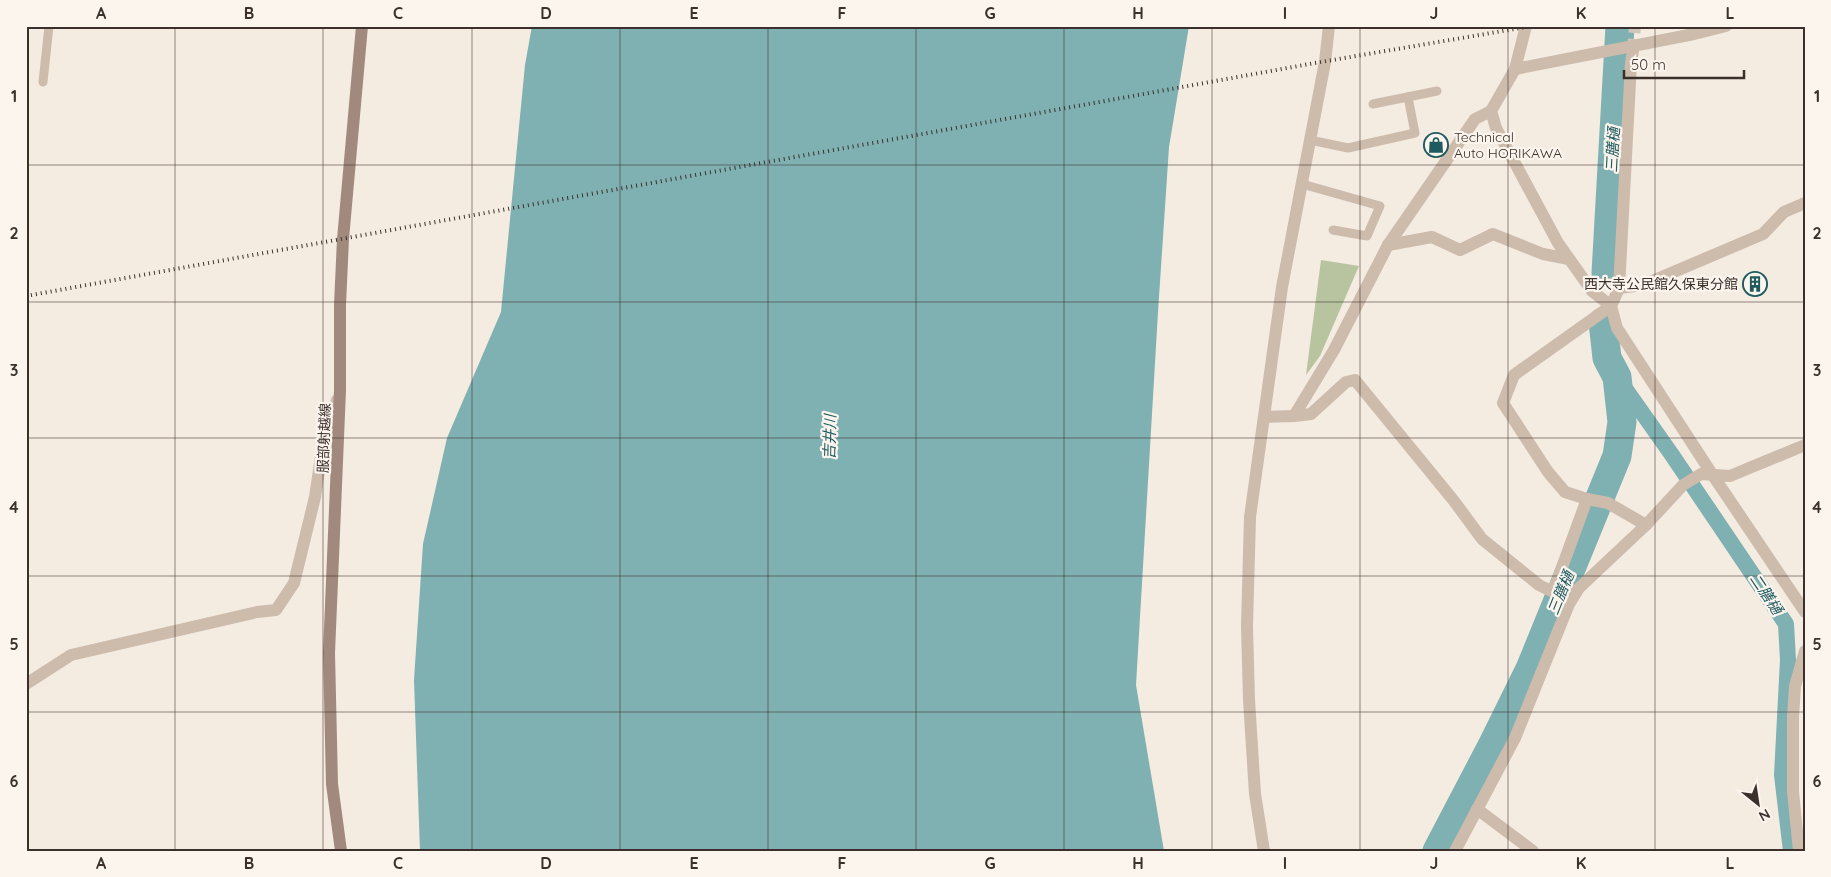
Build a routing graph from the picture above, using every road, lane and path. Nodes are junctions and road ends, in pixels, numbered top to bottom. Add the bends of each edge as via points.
1 (49, 26) edge
2 (362, 26) edge
3 (1329, 26) edge
4 (1526, 26) edge
5 (1726, 26) edge
6 (1629, 49) junction
7 (1515, 69) junction
8 (43, 82) dead end
9 (1437, 91) dead end
10 (1408, 97) junction
11 (1373, 104) dead end
12 (1491, 111) junction
13 (1310, 140) junction
14 (1302, 184) junction
15 (1805, 203) edge
16 (1333, 230) dead end
17 (1388, 245) junction
18 (1569, 259) junction
19 (1619, 288) junction
20 (1611, 306) junction
21 (340, 390) junction
22 (1294, 416) junction
23 (1265, 417) junction
24 (1805, 445) edge
25 (1706, 474) junction
26 (1587, 499) junction
27 (1646, 525) junction
28 (1553, 592) junction
29 (1569, 604) junction
30 (1805, 612) edge
31 (1805, 651) edge
32 (26, 684) edge
33 (1477, 809) junction
34 (341, 851) edge
35 (1264, 851) edge
36 (1455, 851) edge
37 (1533, 851) edge
38 (1798, 851) edge

1 - 8 lane
2 - 21 main road, 服部射越線 via 343,239
3 - 13 street
4 - 7 street
5 - 6 street
6 - 7 street
6 - 19 street
7 - 12 street
9 - 10 lane
10 - 11 lane
10 - 13 lane via 1415,133 1348,148
12 - 17 street via 1475,119
12 - 18 street via 1507,150
13 - 14 street
14 - 16 lane via 1380,206 1367,236
14 - 23 street via 1282,287
15 - 19 street via 1784,212 1763,234 1643,285
17 - 18 street via 1432,237 1460,250 1493,234 1543,254
17 - 22 street via 1334,350
18 - 20 street via 1592,291
19 - 20 street
20 - 25 street via 1617,328
20 - 26 street via 1514,375 1503,403 1548,472 1565,492
21 - 32 street via 323,444 315,497 294,583 276,610 71,655
21 - 34 main road, 服部射越線 via 329,653 332,784
22 - 23 street
22 - 28 street via 1311,414 1346,382 1355,380 1454,500 1482,540 1539,585
23 - 35 street via 1250,517 1247,626 1255,794
24 - 25 street via 1730,476
25 - 27 street via 1683,485
25 - 30 street
26 - 27 street via 1608,503
26 - 28 street
27 - 29 street via 1579,588
28 - 29 street
29 - 33 street via 1515,738
31 - 38 street via 1795,686 1793,717 1792,792
33 - 36 street
33 - 37 street

